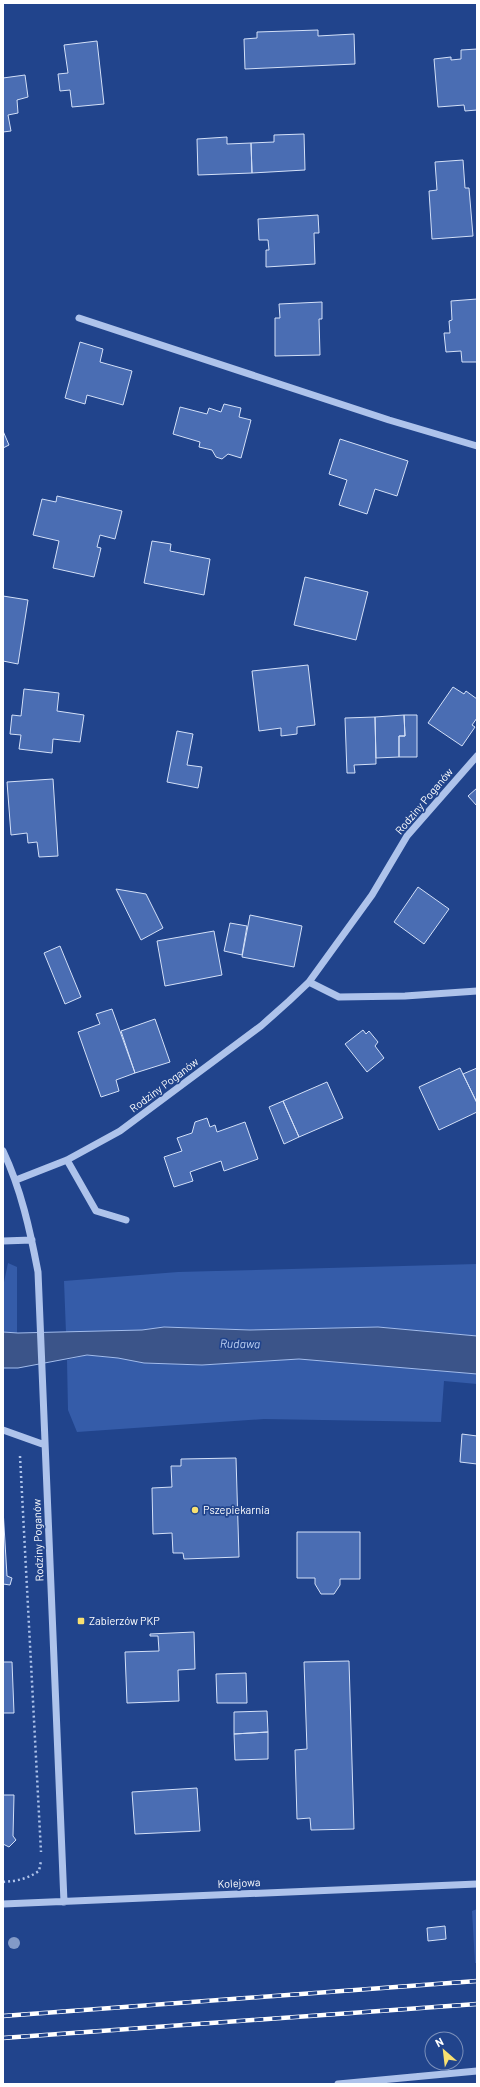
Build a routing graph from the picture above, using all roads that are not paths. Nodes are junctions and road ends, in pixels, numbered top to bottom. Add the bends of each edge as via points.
1 (79, 318) dead end
2 (477, 446) edge
3 (477, 756) edge
4 (309, 982) junction
5 (477, 990) edge
6 (3, 1151) edge
7 (67, 1160) junction
8 (16, 1180) junction
9 (126, 1220) dead end
10 (32, 1240) junction
11 (3, 1241) edge
12 (3, 1430) edge
13 (45, 1445) junction
14 (477, 1884) edge
15 (64, 1902) junction
16 (3, 1904) edge
17 (477, 2071) edge
18 (338, 2084) edge

1 - 2 street via 389,420
3 - 4 street, Rodziny Poganów via 407,836 372,895
4 - 5 street via 339,996 405,996
4 - 7 street, Rodziny Poganów via 261,1026 126,1126 103,1142
6 - 8 street, Rodziny Poganów
7 - 8 street, Rodziny Poganów
7 - 9 street via 96,1211
8 - 10 street, Rodziny Poganów
10 - 11 street
10 - 13 street, Rodziny Poganów via 38,1272
12 - 13 street
13 - 15 street, Rodziny Poganów
14 - 15 street, Kolejowa
15 - 16 street, Kolejowa
17 - 18 street

